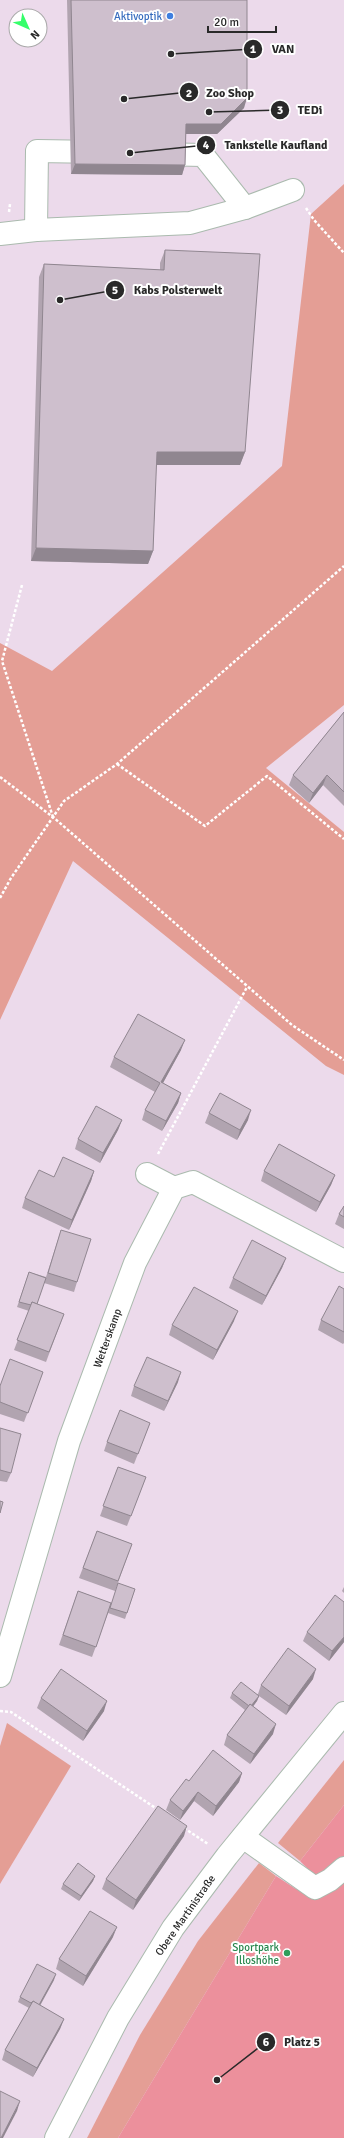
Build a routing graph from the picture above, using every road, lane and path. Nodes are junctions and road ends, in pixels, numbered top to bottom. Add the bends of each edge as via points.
1 (293, 190) joint
2 (245, 208) junction
3 (36, 230) junction
4 (0, 234) edge
5 (344, 253) edge
6 (344, 566) edge
7 (22, 585) dead end
8 (117, 764) junction
9 (0, 777) edge
10 (53, 817) junction
11 (344, 839) edge
12 (0, 898) edge
13 (248, 987) junction
14 (344, 1060) edge
15 (147, 1174) joint
16 (174, 1188) junction
17 (344, 1261) edge
18 (0, 1676) edge
19 (0, 1711) edge
20 (344, 1713) edge
21 (162, 1813) edge
22 (181, 1826) edge
23 (243, 1837) junction
24 (227, 1856) junction
25 (344, 1868) edge
26 (56, 2138) edge

1 - 2 street
1 - 5 path via 314,220
2 - 3 street via 190,223
2 - 3 street via 203,155 37,151
3 - 4 street
6 - 8 path
7 - 10 path via 2,661
8 - 10 path via 64,801
8 - 11 path via 205,826 266,776
9 - 10 path
10 - 12 path
10 - 13 path
13 - 14 path via 292,1025
13 - 15 path
15 - 16 street
16 - 17 street via 193,1182
16 - 18 street, Wetterskamp via 135,1263 69,1441
19 - 21 path via 11,1712
20 - 23 street, Obere Martinistraße
22 - 24 path
23 - 24 street, Obere Martinistraße
23 - 25 street via 315,1888
24 - 26 street, Obere Martinistraße via 173,1928 118,2018

